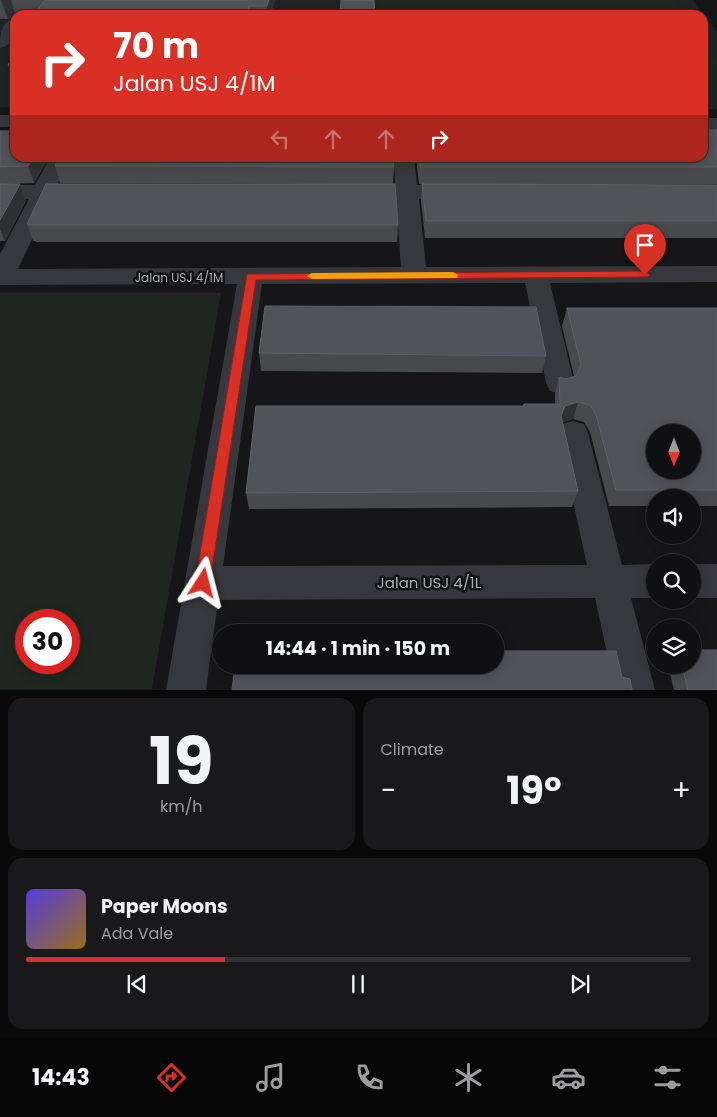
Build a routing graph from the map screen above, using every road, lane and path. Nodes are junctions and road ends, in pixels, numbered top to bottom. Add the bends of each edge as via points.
1 (10, 30) edge
2 (0, 43) edge
3 (58, 162) edge
4 (404, 162) edge
5 (0, 192) edge
6 (43, 192) junction
7 (102, 192) edge
8 (338, 192) edge
9 (407, 192) junction
10 (475, 192) edge
11 (717, 274) edge
12 (536, 275) junction
13 (251, 276) junction
14 (414, 276) junction
15 (0, 277) edge
16 (560, 383) edge
17 (573, 433) dead end
18 (646, 581) edge
19 (701, 581) edge
20 (717, 581) edge
21 (609, 582) junction
22 (203, 583) junction
23 (186, 690) edge
24 (635, 690) edge

1 - 2 street
3 - 6 street
4 - 9 street
5 - 6 street
6 - 7 street
6 - 15 street
8 - 9 street
9 - 10 street
9 - 14 street
11 - 12 street, Jalan USJ 4/1M
12 - 14 street, Jalan USJ 4/1M
12 - 16 street
13 - 14 street, Jalan USJ 4/1M
13 - 15 street, Jalan USJ 4/1M
13 - 22 street
17 - 21 street
18 - 21 street, Jalan USJ 4/1L
19 - 20 street
21 - 22 street, Jalan USJ 4/1L
21 - 24 street
22 - 23 street

